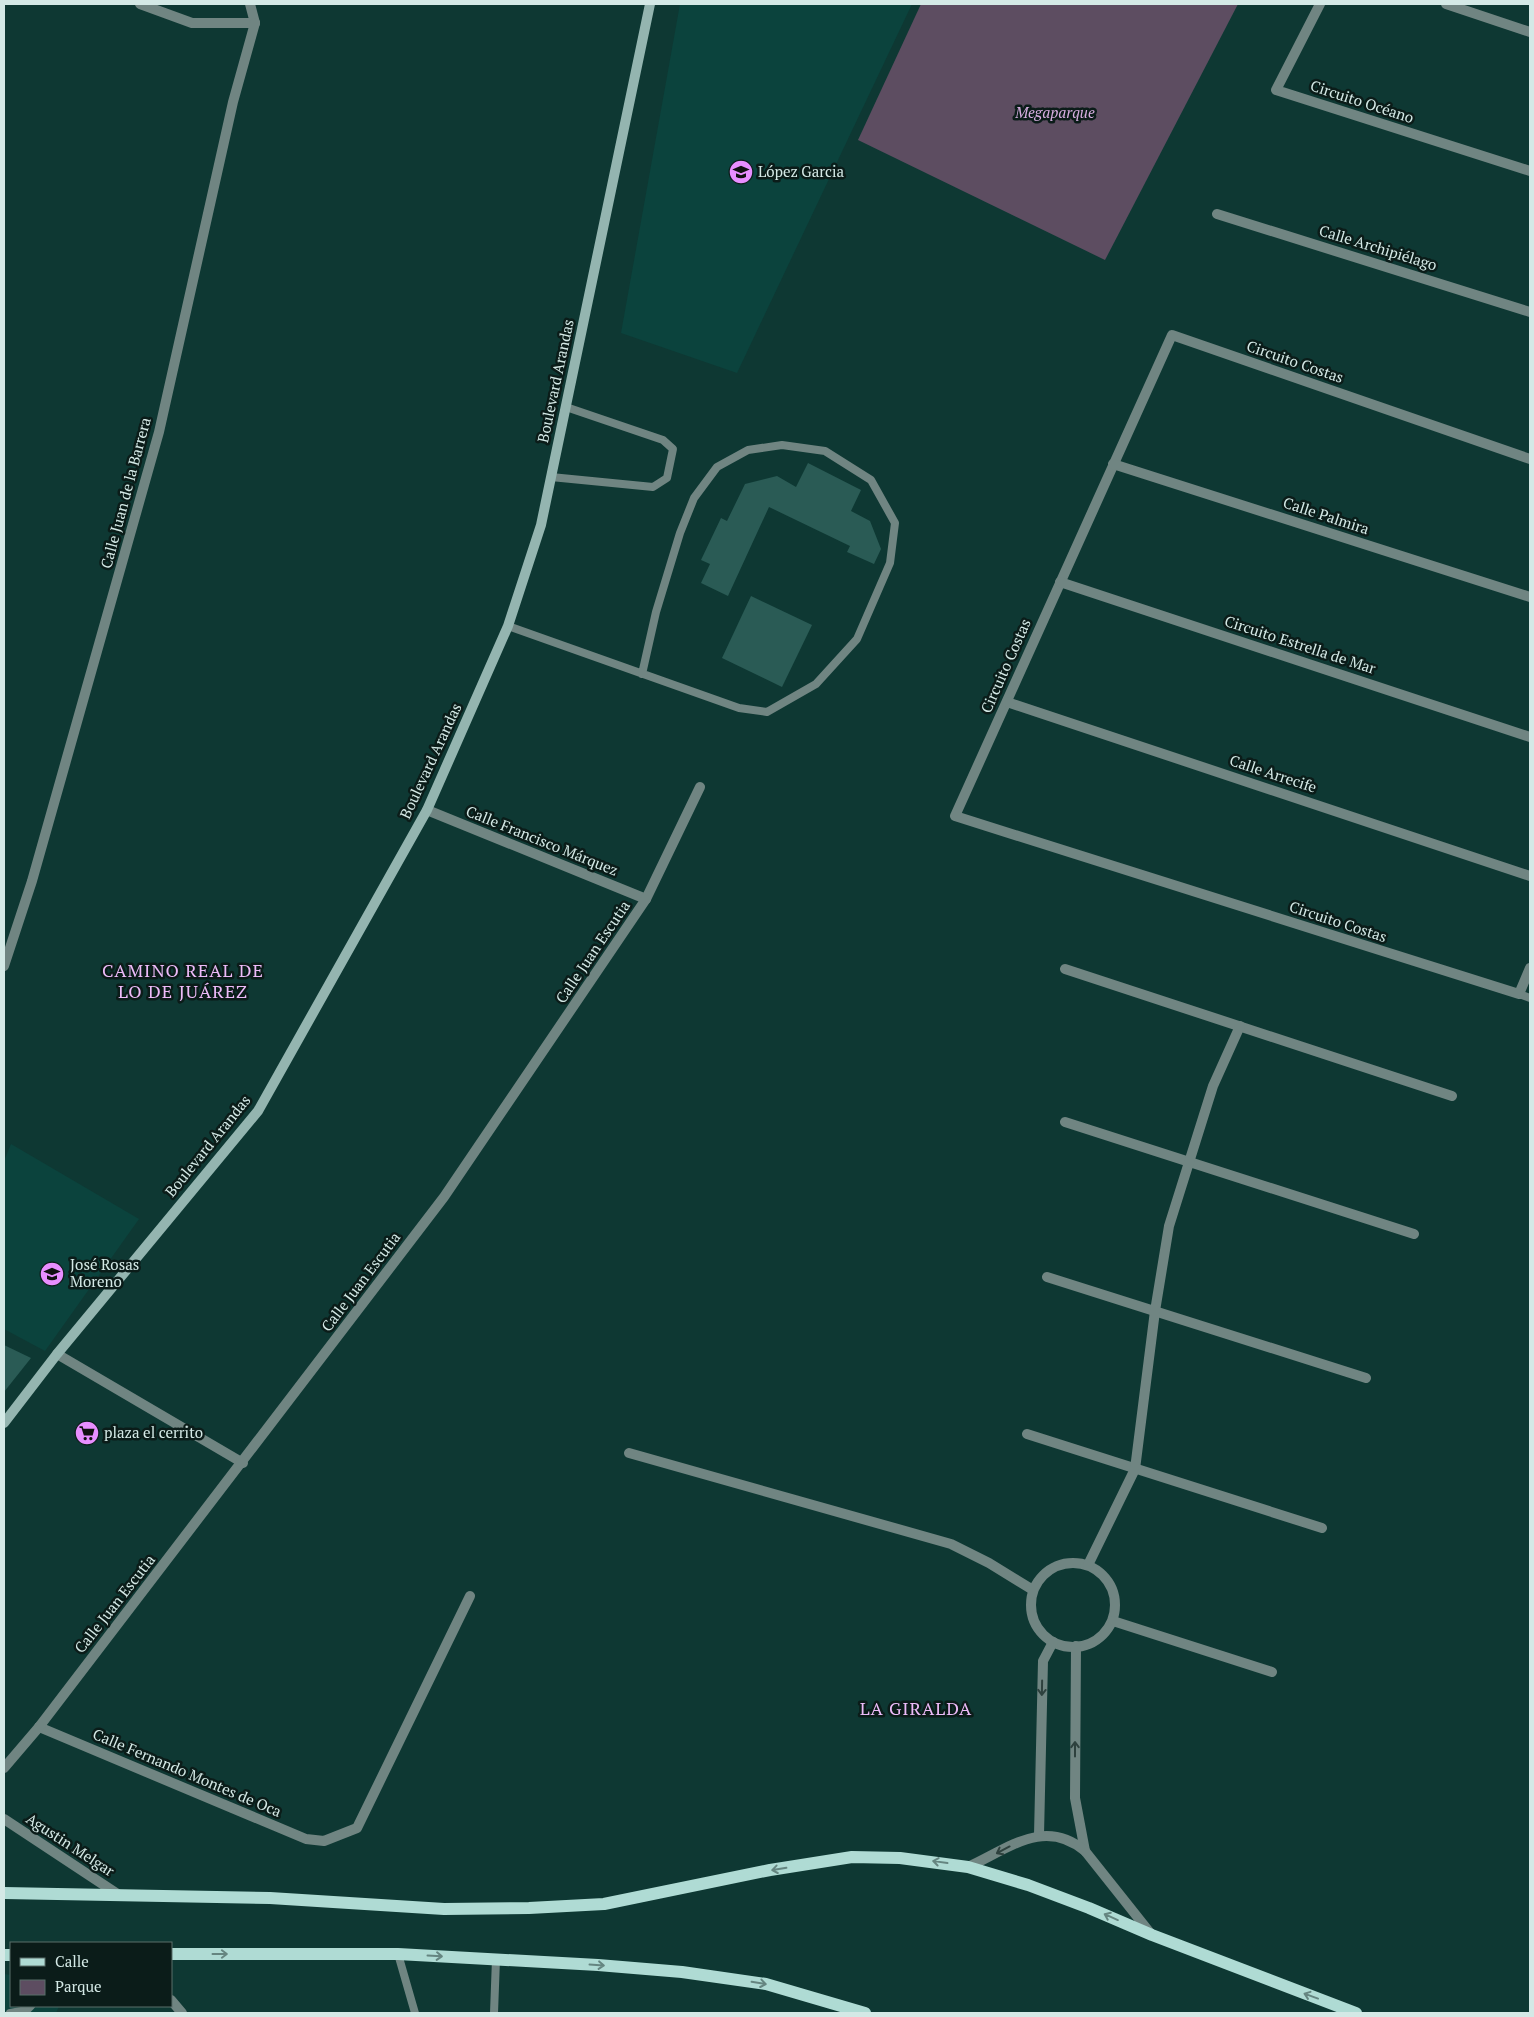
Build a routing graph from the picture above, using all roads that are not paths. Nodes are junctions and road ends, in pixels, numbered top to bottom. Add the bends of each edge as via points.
1 (140, 4) edge
2 (250, 4) edge
3 (650, 4) edge
4 (1320, 4) edge
5 (1446, 4) edge
6 (255, 23) junction
7 (1530, 32) edge
8 (1530, 172) edge
9 (1217, 214) dead end
10 (1530, 312) edge
11 (566, 407) junction
12 (1530, 459) edge
13 (1113, 464) junction
14 (551, 477) junction
15 (1060, 582) junction
16 (1530, 597) edge
17 (508, 626) junction
18 (642, 674) junction
19 (1006, 702) junction
20 (1530, 737) edge
21 (700, 787) dead end
22 (427, 810) junction
23 (1530, 876) edge
24 (646, 899) junction
25 (4, 966) edge
26 (1530, 968) edge
27 (1065, 969) dead end
28 (1519, 994) junction
29 (1530, 998) edge
30 (1240, 1026) junction
31 (1452, 1096) dead end
32 (1065, 1122) dead end
33 (1188, 1162) junction
34 (1414, 1234) dead end
35 (1047, 1277) dead end
36 (1155, 1311) junction
37 (57, 1354) junction
38 (1366, 1378) dead end
39 (4, 1423) edge
40 (1027, 1434) dead end
41 (629, 1453) dead end
42 (243, 1462) junction
43 (1134, 1469) junction
44 (1322, 1528) dead end
45 (1088, 1565) junction
46 (1033, 1590) junction
47 (470, 1596) dead end
48 (1112, 1621) junction
49 (1053, 1642) junction
50 (1076, 1646) junction
51 (1272, 1672) dead end
52 (39, 1727) junction
53 (4, 1768) edge
54 (4, 1819) edge
55 (1039, 1835) junction
56 (1085, 1851) junction
57 (968, 1867) junction
58 (4, 1893) edge
59 (119, 1895) junction
60 (1152, 1935) junction
61 (172, 1954) edge
62 (398, 1954) junction
63 (496, 1959) junction
64 (172, 2001) edge
65 (30, 2007) edge
66 (10, 2013) edge
67 (182, 2013) edge
68 (415, 2013) edge
69 (494, 2013) edge
70 (865, 2013) edge
71 (1356, 2013) edge

1 - 6 street via 192,23
2 - 6 street
3 - 11 main road, Boulevard Arandas
4 - 8 street, Circuito Océano via 1276,90
5 - 7 street
6 - 25 street, Calle Juan de la Barrera via 233,102 160,432 32,881
9 - 10 street, Calle Archipiélago
11 - 14 main road, Boulevard Arandas
11 - 14 lane via 663,440 673,449 667,478 653,487
12 - 13 street, Circuito Costas via 1172,336
13 - 15 street, Circuito Costas
13 - 16 street, Calle Palmira
14 - 17 main road, Boulevard Arandas via 542,525
15 - 19 street, Circuito Costas
15 - 20 street, Circuito Estrella de Mar
17 - 18 lane
17 - 22 main road, Boulevard Arandas
18 - 18 lane via 739,708 767,712 816,684 857,639 890,563 894,523 871,480 825,451 782,444 748,450 718,467 694,498 680,533 656,612
19 - 23 street, Calle Arrecife
19 - 28 street, Circuito Costas via 955,816
21 - 24 street, Calle Juan Escutia
22 - 24 street, Calle Francisco Márquez
22 - 37 main road, Boulevard Arandas via 258,1111
24 - 42 street, Calle Juan Escutia via 444,1197
26 - 28 street
27 - 30 street
28 - 29 lane
30 - 31 street
30 - 33 street via 1213,1086
32 - 33 street
33 - 34 street
33 - 36 street via 1169,1226
35 - 36 street
36 - 38 street
36 - 43 street
37 - 39 main road, Boulevard Arandas
37 - 42 street
40 - 43 street
41 - 46 street via 951,1544
42 - 52 street, Calle Juan Escutia
43 - 44 street
43 - 45 street
45 - 46 street via 1062,1564 1045,1574
45 - 48 street via 1111,1586 1115,1603
46 - 49 street via 1031,1610 1038,1629
47 - 52 street, Calle Fernando Montes de Oca via 357,1828 324,1841 306,1839
48 - 50 street via 1104,1635 1090,1644
48 - 51 street
49 - 50 street
49 -> 55 street via 1043,1661
56 -> 50 street via 1075,1798
52 - 53 street, Calle Juan Escutia
54 - 59 street, Agustin Melgar
55 - 56 street via 1064,1838
55 -> 57 street
56 - 60 street
57 -> 59 main road via 900,1858 852,1856 604,1904 529,1908 444,1909 270,1898
60 -> 57 main road via 1037,1888
58 - 59 main road
71 -> 60 main road
61 -> 62 main road
62 -> 63 main road
62 - 68 lane
63 - 69 lane
63 -> 70 main road via 682,1972 766,1984
64 - 67 street
65 - 66 lane

